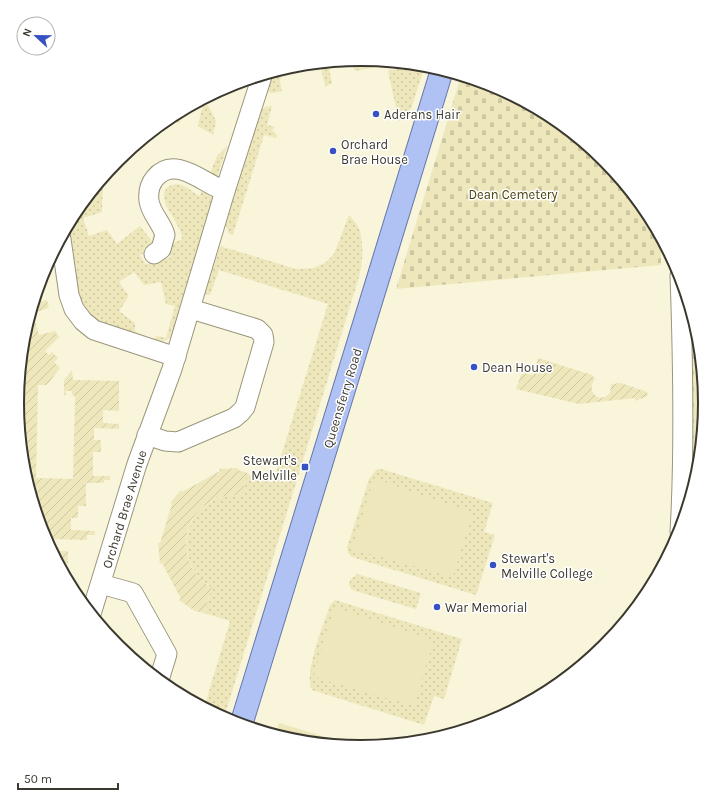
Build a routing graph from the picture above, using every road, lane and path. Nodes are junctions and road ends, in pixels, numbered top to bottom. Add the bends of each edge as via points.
1 (440, 76) edge
2 (260, 82) edge
3 (225, 191) junction
4 (62, 248) edge
5 (154, 254) dead end
6 (681, 298) edge
7 (191, 309) junction
8 (176, 357) junction
9 (147, 435) junction
10 (689, 479) edge
11 (687, 491) edge
12 (101, 584) junction
13 (93, 608) edge
14 (161, 674) edge
15 (243, 719) edge

1 - 15 main road, Queensferry Road
2 - 3 street, Orchard Brae Avenue
3 - 5 street via 180,169 168,170 156,177 150,188 149,200 165,235 161,249
3 - 7 street, Orchard Brae Avenue
4 - 8 street via 69,295 74,309 83,321 94,330
6 - 10 street
7 - 8 street, Orchard Brae Avenue
7 - 9 street, Orchard Brae Avenue via 257,329 263,335 264,342 244,407 234,418 183,441 170,442
8 - 9 street, Orchard Brae Avenue
9 - 12 street, Orchard Brae Avenue
10 - 11 street
12 - 13 street, Orchard Brae Avenue
12 - 14 street, Orchard Brae Avenue via 133,593 167,654

